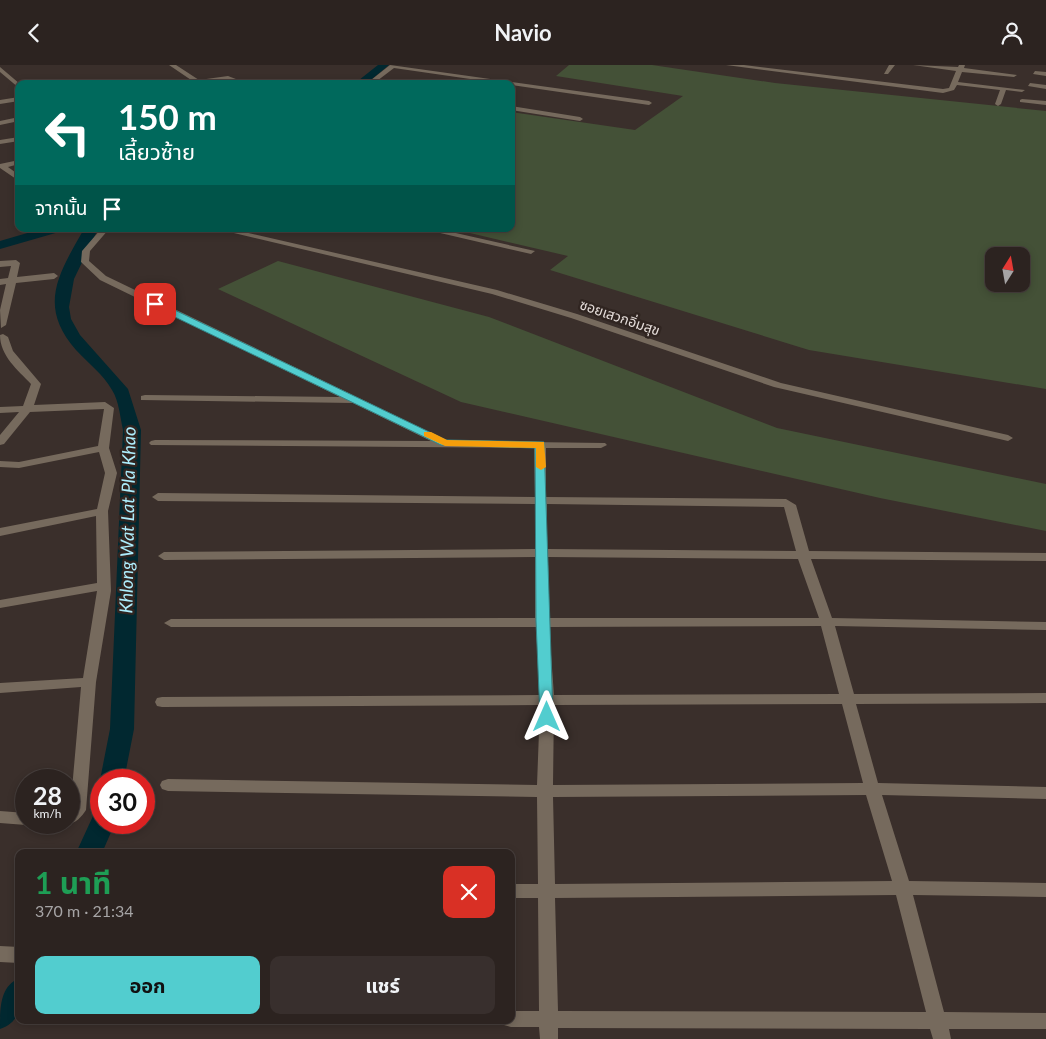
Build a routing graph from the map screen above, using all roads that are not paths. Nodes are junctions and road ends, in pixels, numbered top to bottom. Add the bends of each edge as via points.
1 (172, 65) edge
2 (729, 65) edge
3 (892, 65) edge
4 (916, 65) edge
5 (394, 66) edge
6 (960, 68) edge
7 (0, 69) edge
8 (886, 73) dead end
9 (1035, 73) dead end
10 (1046, 74) edge
11 (1014, 75) dead end
12 (10, 79) junction
13 (195, 80) edge
14 (213, 80) edge
15 (234, 80) edge
16 (375, 80) edge
17 (490, 80) edge
18 (0, 81) edge
19 (15, 83) edge
20 (954, 83) junction
21 (515, 84) edge
22 (1030, 85) dead end
23 (1046, 87) edge
24 (1003, 89) junction
25 (1022, 91) dead end
26 (15, 100) edge
27 (1022, 101) dead end
28 (0, 102) edge
29 (649, 103) dead end
30 (1046, 103) edge
31 (998, 104) dead end
32 (515, 109) edge
33 (580, 119) dead end
34 (15, 120) edge
35 (0, 123) edge
36 (15, 140) edge
37 (0, 143) edge
38 (15, 163) edge
39 (1, 166) edge
40 (15, 176) edge
41 (102, 232) edge
42 (234, 232) edge
43 (441, 232) edge
44 (531, 251) dead end
45 (0, 263) edge
46 (54, 276) dead end
47 (13, 280) junction
48 (0, 282) edge
49 (1, 325) edge
50 (3, 337) dead end
51 (4, 352) edge
52 (145, 398) dead end
53 (357, 400) junction
54 (27, 409) junction
55 (0, 410) edge
56 (1008, 437) dead end
57 (0, 442) edge
58 (155, 443) dead end
59 (445, 443) junction
60 (540, 445) junction
61 (601, 445) dead end
62 (103, 448) junction
63 (0, 465) edge
64 (158, 497) dead end
65 (542, 499) junction
66 (102, 511) junction
67 (0, 533) edge
68 (542, 553) junction
69 (803, 554) junction
70 (164, 556) dead end
71 (1046, 557) edge
72 (102, 586) junction
73 (0, 604) edge
74 (542, 621) junction
75 (827, 622) junction
76 (171, 623) dead end
77 (1046, 625) edge
78 (89, 682) junction
79 (0, 688) edge
80 (547, 699) junction
81 (1046, 699) edge
82 (847, 700) junction
83 (162, 702) dead end
84 (168, 785) dead end
85 (80, 787) edge
86 (872, 789) junction
87 (545, 791) junction
88 (1046, 793) edge
89 (0, 817) edge
90 (15, 818) edge
91 (902, 888) junction
92 (1046, 890) edge
93 (515, 891) edge
94 (548, 891) junction
95 (0, 954) edge
96 (15, 955) edge
97 (515, 1019) edge
98 (548, 1019) junction
99 (938, 1021) junction
100 (1046, 1021) edge
101 (548, 1039) edge
102 (942, 1039) edge

1 - 13 street
2 - 20 street via 939,91 950,90
3 - 8 street
4 - 6 street
5 - 16 street
5 - 17 street
6 - 11 street
6 - 20 street
7 - 12 street
9 - 10 street
12 - 18 street
12 - 19 street
14 - 15 street
20 - 24 street
21 - 29 street
22 - 23 street
24 - 25 street
24 - 31 street
26 - 28 street
27 - 30 street
32 - 33 street
34 - 35 street
36 - 37 street
38 - 39 street
39 - 40 street
41 - 53 street via 86,251 85,262 103,278
42 - 56 street, ซอยเสวกอิ่มสุข via 494,293 574,316 778,385
43 - 44 street
45 - 47 street via 16,263
46 - 47 street
47 - 48 street
47 - 49 street
50 - 51 street
51 - 54 street via 36,384 34,397
52 - 53 street
53 - 59 street
54 - 55 street
54 - 57 street
54 - 62 street via 107,406
58 - 59 street
59 - 60 street
60 - 61 street
60 - 65 street
62 - 63 street via 19,465
62 - 66 street via 111,473
64 - 65 street
65 - 68 street
65 - 69 street via 788,503
66 - 67 street
66 - 72 street
68 - 69 street
68 - 70 street
68 - 74 street
69 - 71 street
69 - 75 street
72 - 73 street
72 - 78 street via 104,591
74 - 75 street
74 - 76 street
74 - 80 street
75 - 77 street
75 - 82 street
78 - 79 street
78 - 85 street
80 - 82 street
80 - 83 street
80 - 87 street
81 - 82 street
82 - 86 street
84 - 87 street
86 - 87 street
86 - 88 street
86 - 91 street
87 - 94 street
89 - 90 street
91 - 92 street
91 - 94 street
91 - 99 street
93 - 94 street
94 - 98 street
95 - 96 street
97 - 98 street
98 - 99 street
98 - 101 street
99 - 100 street
99 - 102 street

